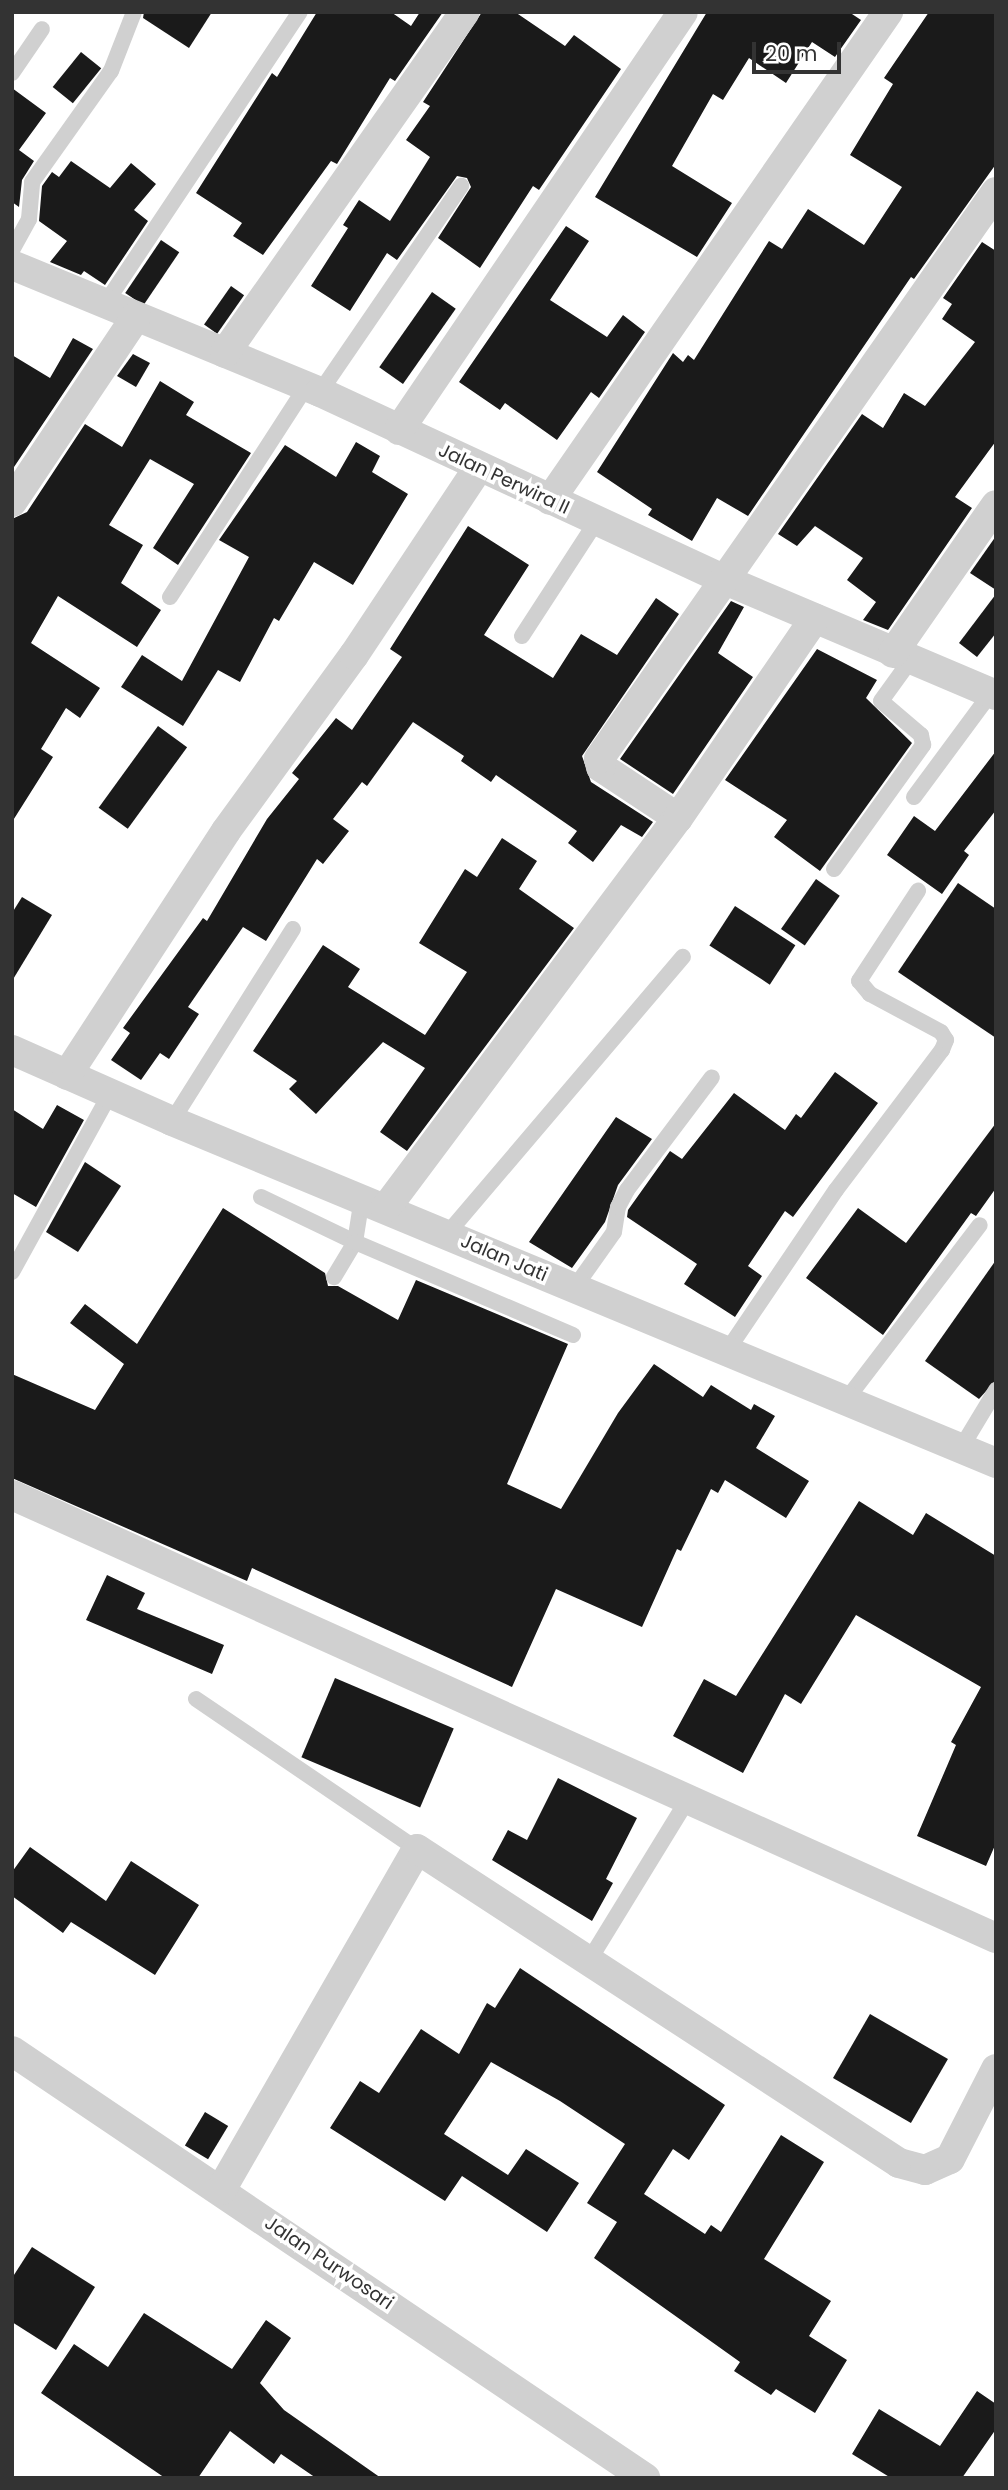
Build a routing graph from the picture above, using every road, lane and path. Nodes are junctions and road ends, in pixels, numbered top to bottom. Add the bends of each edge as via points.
1 (134, 12) edge
2 (300, 12) edge
3 (465, 12) edge
4 (683, 12) edge
5 (888, 12) edge
6 (42, 29) dead end
7 (12, 73) edge
8 (461, 186) dead end
9 (996, 192) edge
10 (12, 250) edge
11 (12, 265) edge
12 (106, 304) junction
13 (136, 317) junction
14 (225, 353) junction
15 (313, 390) junction
16 (399, 430) junction
17 (479, 467) junction
18 (550, 500) junction
19 (12, 502) edge
20 (996, 505) edge
21 (596, 522) junction
22 (725, 580) junction
23 (170, 597) dead end
24 (815, 618) junction
25 (522, 636) dead end
26 (901, 657) junction
27 (993, 694) edge
28 (915, 797) dead end
29 (678, 818) junction
30 (834, 869) dead end
31 (918, 891) dead end
32 (293, 929) dead end
33 (683, 957) dead end
34 (12, 1050) edge
35 (67, 1075) junction
36 (712, 1077) dead end
37 (110, 1094) junction
38 (172, 1121) junction
39 (261, 1197) dead end
40 (374, 1203) junction
41 (980, 1224) dead end
42 (447, 1234) junction
43 (355, 1242) junction
44 (12, 1272) edge
45 (334, 1277) dead end
46 (575, 1287) junction
47 (573, 1335) dead end
48 (727, 1351) junction
49 (996, 1390) edge
50 (846, 1400) junction
51 (961, 1448) junction
52 (996, 1463) edge
53 (12, 1495) edge
54 (196, 1699) dead end
55 (688, 1799) junction
56 (417, 1849) junction
57 (996, 1938) edge
58 (590, 1959) junction
59 (12, 2051) edge
60 (996, 2068) edge
61 (221, 2190) junction
62 (645, 2478) edge

1 - 10 lane via 111,71 32,182 29,219
2 - 12 lane
3 - 14 street
4 - 16 street
5 - 18 street
6 - 7 lane
8 - 15 lane
9 - 22 street
11 - 12 street, Jalan Perwira II
12 - 13 street, Jalan Perwira II
13 - 14 street, Jalan Perwira II
13 - 19 street
14 - 15 street, Jalan Perwira II
15 - 16 street, Jalan Perwira II
15 - 23 lane
16 - 17 street, Jalan Perwira II
17 - 18 street, Jalan Perwira II
17 - 35 street via 354,655 226,831
18 - 21 street, Jalan Perwira II
20 - 26 street
21 - 22 street, Jalan Perwira II
21 - 25 lane
22 - 24 street, Jalan Perwira II
22 - 29 street via 598,759 601,768
24 - 26 street, Jalan Perwira II
24 - 29 street
26 - 27 street, Jalan Perwira II
26 - 30 lane via 881,701 921,735 923,745
27 - 28 lane
29 - 40 street
31 - 48 lane via 861,971 859,981 870,994 941,1032 946,1040 942,1050 836,1190
32 - 38 lane
33 - 42 lane
34 - 35 street, Jalan Jati
35 - 37 street, Jalan Jati
36 - 46 lane via 628,1190 618,1207 614,1232
37 - 38 street, Jalan Jati
37 - 44 lane
38 - 40 street, Jalan Jati
39 - 43 lane
40 - 42 street, Jalan Jati
40 - 43 lane
41 - 50 lane
42 - 46 street, Jalan Jati
43 - 45 lane
43 - 47 lane
46 - 48 street, Jalan Jati
48 - 50 street, Jalan Jati
49 - 51 lane
50 - 51 street, Jalan Jati
51 - 52 street, Jalan Jati
53 - 55 street
54 - 56 lane
55 - 57 street
55 - 58 lane
56 - 58 street
56 - 61 street
58 - 60 street via 899,2163 925,2170 950,2159
59 - 61 street, Jalan Purwosari
61 - 62 street, Jalan Purwosari

